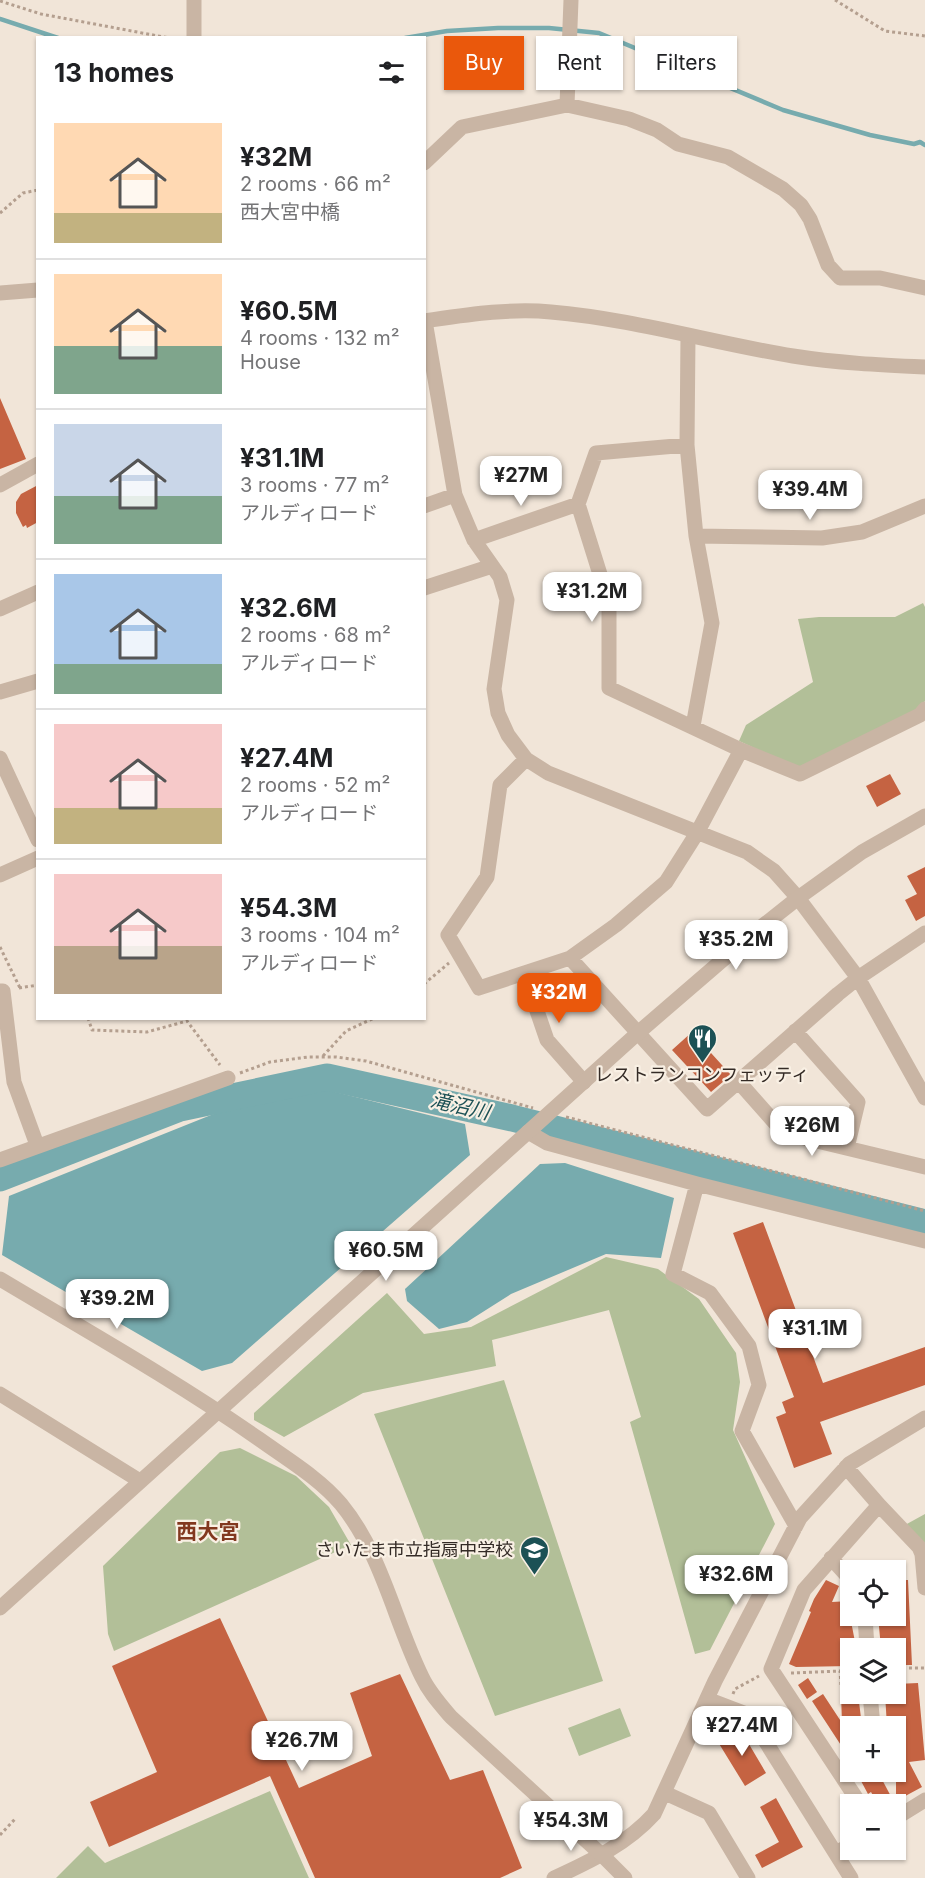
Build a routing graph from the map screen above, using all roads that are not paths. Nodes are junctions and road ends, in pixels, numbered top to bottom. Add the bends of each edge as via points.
1 (194, 0) edge
2 (571, 0) edge
3 (194, 36) edge
4 (567, 105) junction
5 (426, 161) edge
6 (925, 288) edge
7 (36, 290) edge
8 (0, 293) edge
9 (426, 321) edge
10 (426, 327) edge
11 (688, 336) junction
12 (925, 367) edge
13 (687, 445) junction
14 (36, 465) edge
15 (0, 485) edge
16 (455, 495) junction
17 (578, 504) junction
18 (426, 505) edge
19 (925, 506) edge
20 (696, 536) junction
21 (474, 540) junction
22 (492, 566) junction
23 (426, 587) edge
24 (36, 593) edge
25 (0, 609) edge
26 (36, 682) edge
27 (0, 692) edge
28 (925, 709) edge
29 (693, 726) junction
30 (741, 750) junction
31 (0, 758) edge
32 (525, 759) junction
33 (925, 816) edge
34 (697, 833) junction
35 (36, 836) edge
36 (36, 859) edge
37 (0, 874) edge
38 (798, 898) junction
39 (925, 933) edge
40 (570, 958) junction
41 (524, 973) junction
42 (858, 978) junction
43 (1, 991) edge
44 (795, 1030) junction
45 (639, 1032) junction
46 (228, 1078) road end
47 (738, 1081) junction
48 (584, 1082) junction
49 (925, 1098) edge
50 (538, 1123) junction
51 (37, 1145) junction
52 (846, 1148) junction
53 (0, 1160) edge
54 (925, 1167) edge
55 (698, 1184) junction
56 (925, 1241) edge
57 (0, 1279) edge
58 (0, 1394) edge
59 (218, 1410) junction
60 (925, 1418) edge
61 (846, 1467) junction
62 (140, 1481) junction
63 (879, 1505) junction
64 (796, 1526) junction
65 (924, 1554) edge
66 (831, 1558) junction
67 (840, 1568) edge
68 (925, 1588) edge
69 (0, 1608) edge
70 (707, 1699) junction
71 (840, 1764) edge
72 (665, 1793) junction
73 (925, 1800) edge
74 (906, 1812) edge
75 (840, 1851) edge
76 (836, 1853) junction
77 (603, 1856) junction
78 (554, 1878) edge
79 (625, 1878) edge
80 (748, 1878) edge
81 (851, 1878) edge

1 - 3 street
2 - 4 street
4 - 5 street via 462,127
4 - 6 street via 629,119 678,144 728,157 783,189 810,219 828,265 840,278 880,278
7 - 8 street
9 - 11 street via 472,314 550,312
10 - 16 street
11 - 12 street via 836,362
11 - 13 street
13 - 17 street via 596,453
13 - 20 street
14 - 15 street
16 - 18 street
16 - 21 street
17 - 21 street
17 - 29 street via 609,603 609,688
19 - 20 street via 862,532 822,538
20 - 29 street via 712,623
21 - 22 street
22 - 23 street
22 - 32 street via 507,600 494,689 498,713
24 - 25 street
26 - 27 street
28 - 30 street via 920,715 800,774
29 - 30 street
30 - 34 street
31 - 35 street
32 - 34 street via 548,773
32 - 41 street via 500,785 487,877 448,935 479,988
33 - 38 street via 862,852
34 - 38 street via 747,852 774,871
34 - 40 street via 666,882
36 - 37 street
38 - 42 street
38 - 45 street
39 - 42 street
40 - 41 street
40 - 45 street
41 - 48 street via 547,1040
42 - 44 street
42 - 49 street
43 - 51 street via 14,1082
44 - 47 street
44 - 52 street via 858,1102
45 - 47 street via 707,1109
45 - 48 street
46 - 51 street
47 - 52 street via 784,1133
48 - 50 street
50 - 55 street via 547,1143
50 - 59 street
51 - 53 street
52 - 54 street
55 - 56 street
55 - 64 street via 673,1274 710,1293 749,1346 759,1385 742,1431
57 - 59 street
58 - 62 street
59 - 62 street
59 - 77 street via 315,1479 340,1504 375,1562 433,1696
60 - 61 street
61 - 63 street
61 - 64 street
62 - 69 street
63 - 65 street
63 - 66 street
64 - 70 street
65 - 68 street
66 - 67 street
66 - 71 street via 804,1590 772,1671
70 - 72 street
70 - 76 street via 749,1715
72 - 77 street via 642,1827
72 - 80 street via 709,1813
73 - 74 street
75 - 76 street
76 - 81 street
77 - 78 street
77 - 79 street

